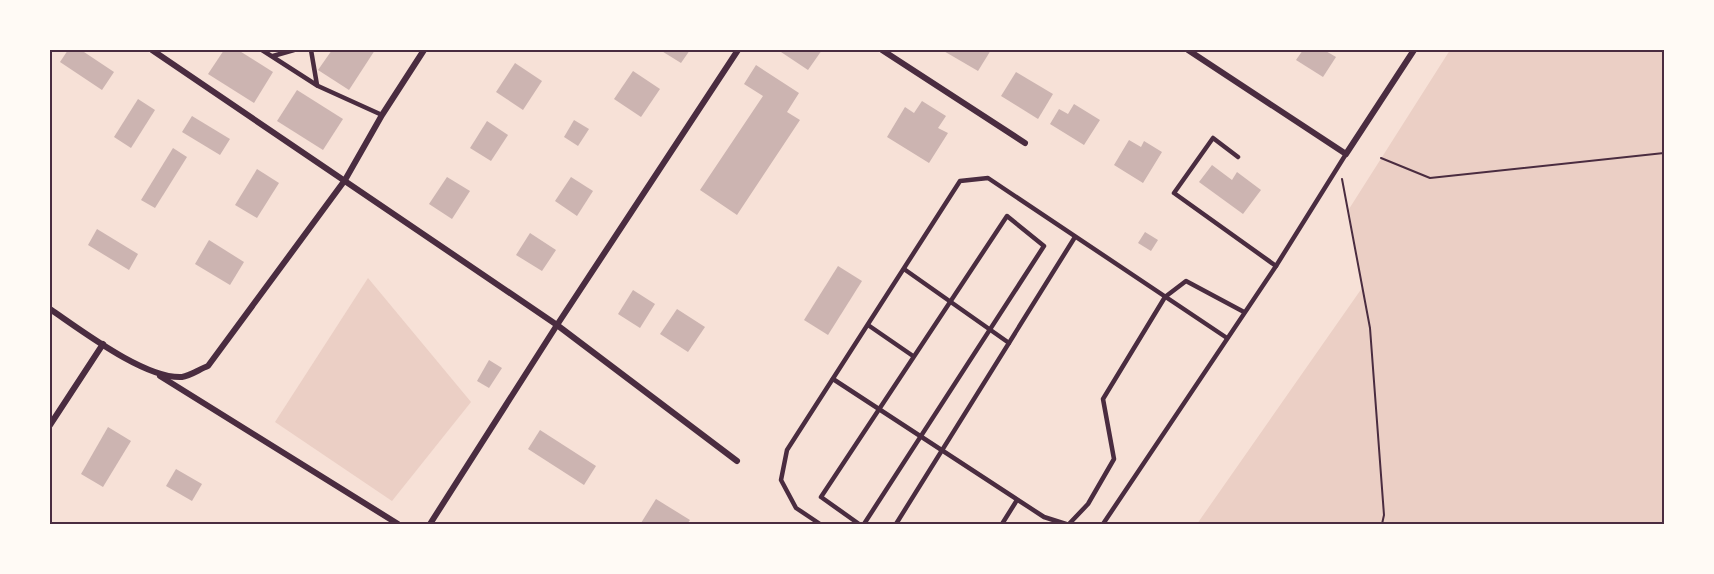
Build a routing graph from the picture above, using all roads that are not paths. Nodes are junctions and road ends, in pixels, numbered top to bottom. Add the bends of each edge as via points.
1 (165, 50) edge
2 (262, 50) edge
3 (294, 50) edge
4 (310, 50) edge
5 (424, 50) edge
6 (738, 50) edge
7 (882, 50) edge
8 (1188, 50) edge
9 (1414, 50) edge
10 (155, 51) edge
11 (273, 56) junction
12 (318, 86) junction
13 (382, 115) junction
14 (1025, 143) dead end
15 (1346, 154) junction
16 (1238, 157) dead end
17 (345, 180) junction
18 (1075, 237) junction
19 (1276, 266) junction
20 (904, 269) junction
21 (1165, 297) junction
22 (950, 301) junction
23 (50, 309) edge
24 (1244, 312) junction
25 (557, 325) junction
26 (868, 325) junction
27 (991, 330) junction
28 (1227, 338) junction
29 (1009, 343) junction
30 (103, 344) junction
31 (913, 356) junction
32 (157, 374) junction
33 (833, 379) junction
34 (878, 409) junction
35 (50, 425) edge
36 (921, 437) junction
37 (942, 451) junction
38 (737, 461) dead end
39 (1017, 500) junction
40 (398, 525) edge
41 (430, 525) edge
42 (820, 525) edge
43 (859, 525) edge
44 (864, 525) edge
45 (896, 525) edge
46 (1002, 525) edge
47 (1067, 525) edge
48 (1103, 525) edge

1 - 10 lane
2 - 11 lane
3 - 11 lane
4 - 12 lane
5 - 13 street
6 - 25 street
7 - 14 street
8 - 15 street
9 - 15 street
10 - 17 street
11 - 12 lane
12 - 13 lane
13 - 17 street
15 - 19 lane
16 - 19 lane via 1213,138 1174,193
17 - 25 street
17 - 32 street via 208,366 184,377
18 - 20 lane via 988,178 960,182
18 - 21 lane
18 - 29 lane
19 - 24 lane
20 - 22 lane
20 - 26 lane
21 - 24 lane via 1186,281
21 - 28 lane
21 - 47 lane via 1103,399 1114,459 1088,504
22 - 27 lane
22 - 27 lane via 1007,216 1044,246
22 - 31 lane
23 - 30 street
24 - 28 lane
25 - 38 street
25 - 41 street
26 - 31 lane
26 - 33 lane
27 - 29 lane
27 - 36 lane
28 - 48 lane
29 - 37 lane
30 - 32 street
30 - 35 street
31 - 34 lane
32 - 40 street
33 - 34 lane
33 - 42 lane via 787,450 781,480 796,508
34 - 36 lane
34 - 43 lane via 820,497
36 - 37 lane
36 - 44 lane
37 - 39 lane
37 - 45 lane
39 - 46 lane
39 - 47 lane via 1044,517

